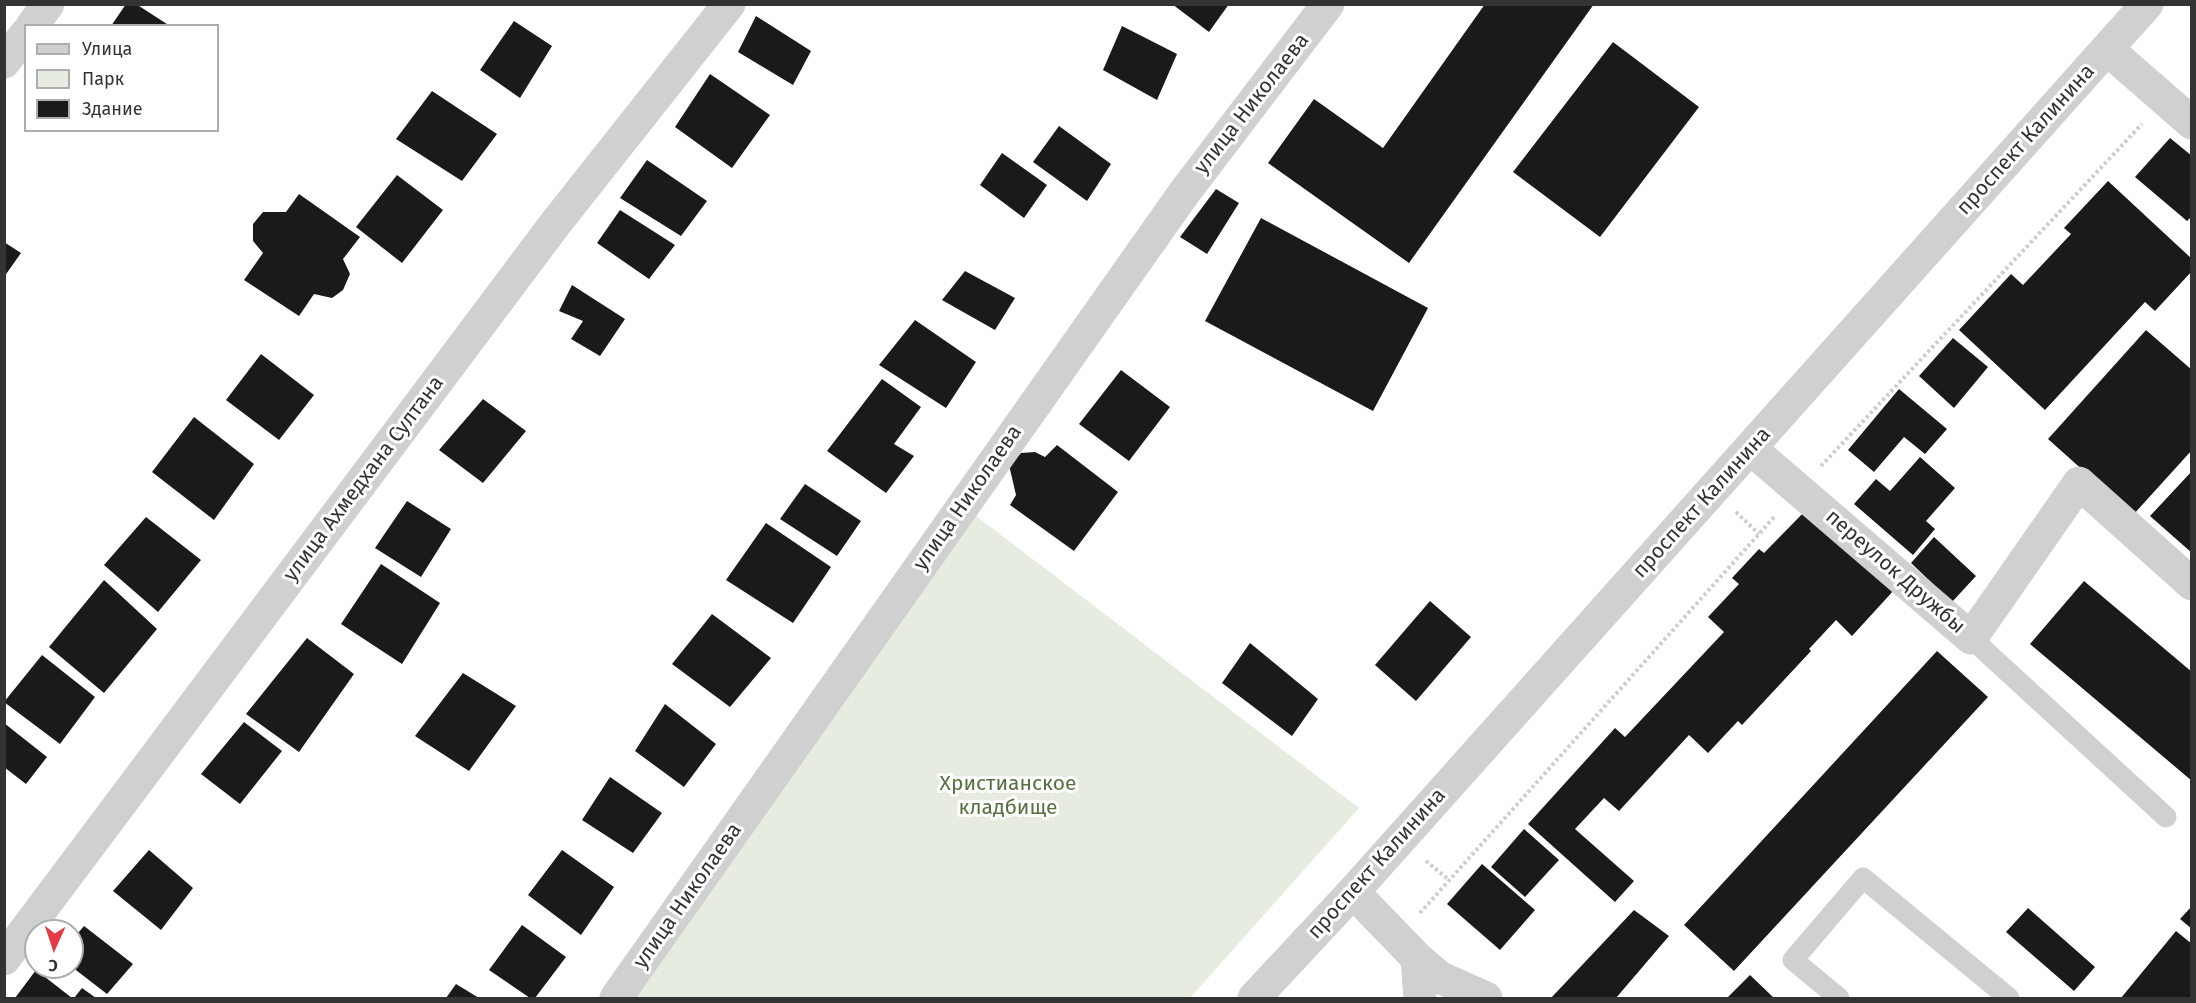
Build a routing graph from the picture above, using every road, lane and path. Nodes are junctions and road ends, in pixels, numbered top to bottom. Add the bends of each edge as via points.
1 (48, 4) edge
2 (729, 4) edge
3 (1329, 4) edge
4 (2147, 4) edge
5 (33, 24) edge
6 (24, 37) edge
7 (2107, 49) junction
8 (4, 62) edge
9 (2192, 123) edge
10 (1750, 448) junction
11 (2192, 584) edge
12 (1971, 638) junction
13 (2166, 817) dead end
14 (1353, 892) junction
15 (1417, 958) junction
16 (4, 959) edge
17 (616, 999) edge
18 (1254, 999) edge
19 (1419, 999) edge
20 (1486, 999) edge
21 (1839, 999) edge
22 (2009, 999) edge

1 - 5 street
2 - 16 street, улица Ахмедхана Султана via 555,224
3 - 17 street, улица Николаева via 1184,193
4 - 7 street, проспект Калинина
6 - 8 street
7 - 9 street
7 - 10 street, проспект Калинина
10 - 12 street, переулок Дружбы
10 - 14 street, проспект Калинина
11 - 12 street, переулок Дружбы via 2079,483
12 - 13 lane
14 - 15 street
14 - 18 street, проспект Калинина
15 - 19 street
15 - 20 street via 1439,977
21 - 22 lane via 1793,960 1863,878

